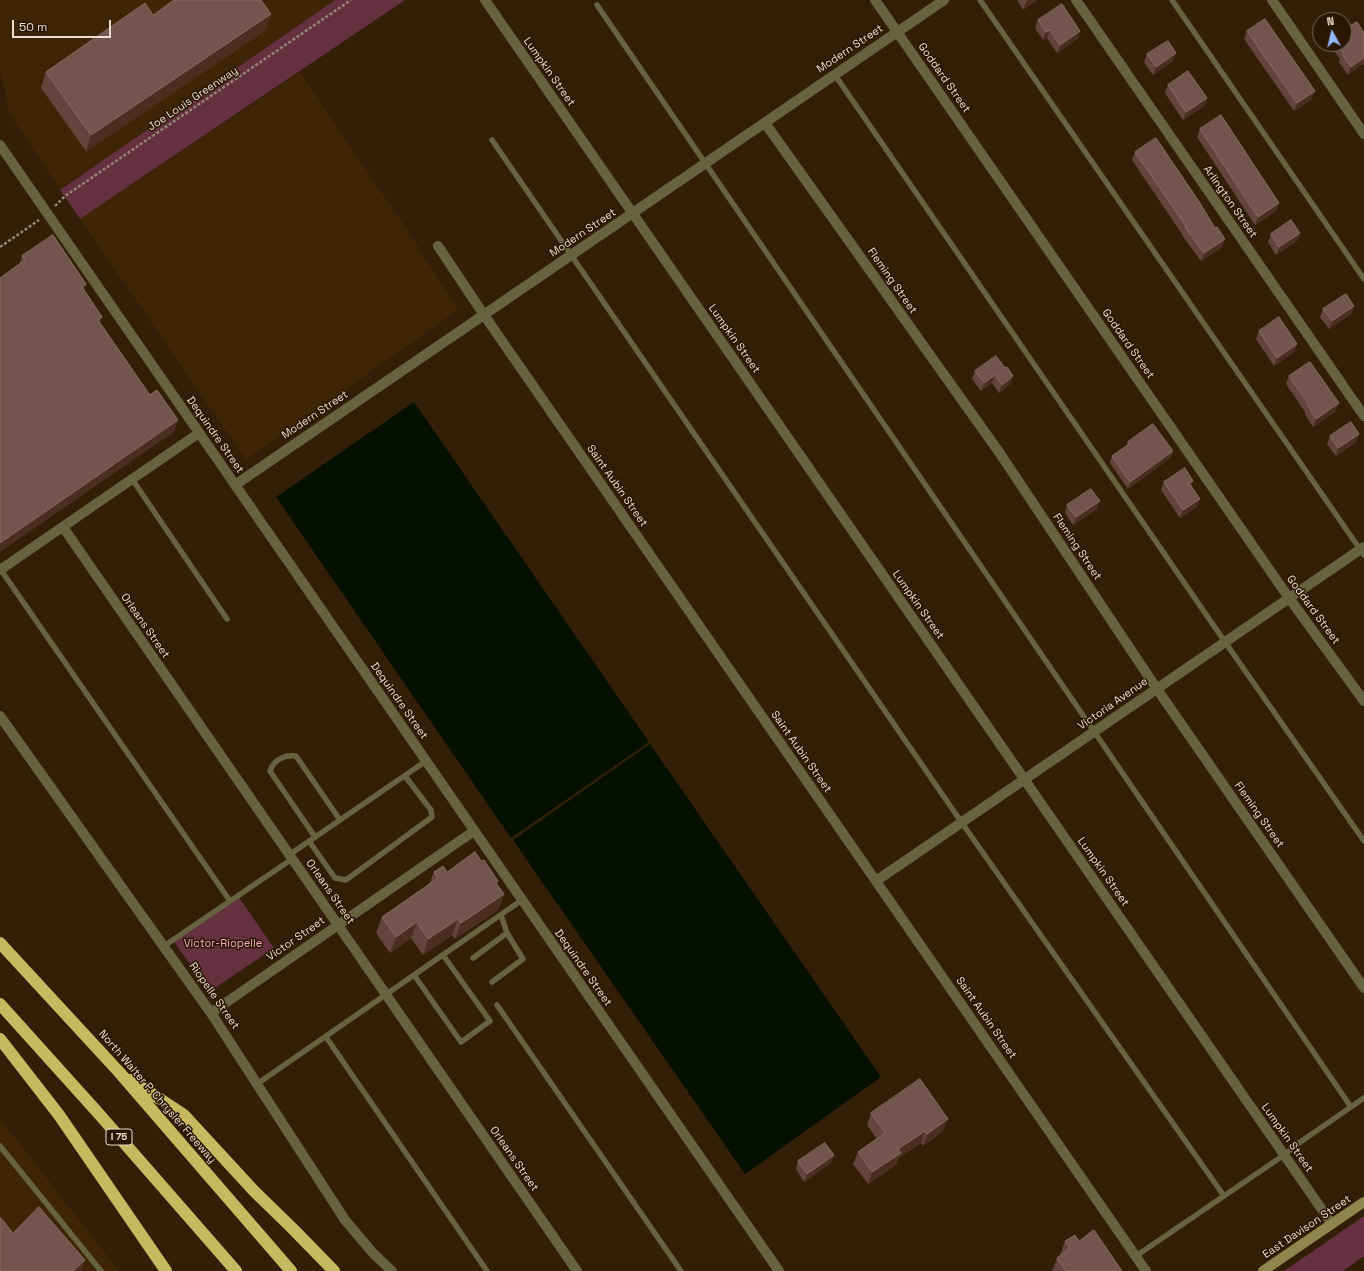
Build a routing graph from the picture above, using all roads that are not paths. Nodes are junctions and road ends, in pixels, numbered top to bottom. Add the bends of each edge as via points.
1 (485, 0) edge
2 (876, 0) edge
3 (944, 0) edge
4 (980, 0) edge
5 (1076, 0) edge
6 (1172, 0) edge
7 (1272, 0) edge
8 (597, 5) dead end
9 (897, 32) junction
10 (835, 74) junction
11 (765, 123) junction
12 (1364, 134) edge
13 (492, 140) dead end
14 (0, 145) edge
15 (706, 163) junction
16 (632, 213) junction
17 (438, 246) dead end
18 (572, 255) junction
19 (1364, 279) edge
20 (484, 315) junction
21 (1364, 416) edge
22 (199, 433) junction
23 (132, 479) junction
24 (235, 484) junction
25 (63, 527) junction
26 (1363, 551) edge
27 (0, 570) edge
28 (1289, 598) junction
29 (227, 619) dead end
30 (1225, 642) junction
31 (1157, 689) junction
32 (1364, 701) edge
33 (0, 716) edge
34 (1094, 732) junction
35 (426, 761) junction
36 (405, 776) junction
37 (1024, 780) junction
38 (340, 820) junction
39 (962, 823) junction
40 (474, 831) junction
41 (315, 837) junction
42 (309, 841) junction
43 (1364, 841) edge
44 (291, 857) junction
45 (876, 881) junction
46 (522, 900) junction
47 (230, 901) junction
48 (501, 915) junction
49 (338, 925) junction
50 (507, 933) junction
51 (0, 943) edge
52 (164, 946) junction
53 (443, 955) junction
54 (473, 958) dead end
55 (414, 976) junction
56 (492, 982) dead end
57 (1364, 988) edge
58 (386, 995) junction
59 (0, 1004) edge
60 (497, 1005) dead end
61 (211, 1013) junction
62 (326, 1036) junction
63 (0, 1039) edge
64 (119, 1072) junction
65 (257, 1084) junction
66 (1364, 1098) edge
67 (1351, 1107) junction
68 (0, 1146) edge
69 (1284, 1155) junction
70 (1224, 1196) junction
71 (1364, 1202) edge
72 (1332, 1224) junction
73 (1136, 1256) junction
74 (101, 1271) edge
75 (166, 1271) edge
76 (236, 1271) edge
77 (291, 1271) edge
78 (334, 1271) edge
79 (392, 1271) edge
80 (487, 1271) edge
81 (577, 1271) edge
82 (681, 1271) edge
83 (779, 1271) edge
84 (1146, 1271) edge
85 (1264, 1271) edge

1 - 16 street, Lumpkin Street
2 - 9 street, Goddard Street
3 - 9 street, Modern Street
4 - 26 lane
5 - 21 street, Arlington Street
6 - 19 lane
7 - 12 street
8 - 15 lane
9 - 10 street, Modern Street
9 - 28 street, Goddard Street
10 - 11 street, Modern Street
10 - 30 lane
11 - 15 street, Modern Street
11 - 31 street, Fleming Street via 999,452
13 - 18 lane
14 - 22 street, Dequindre Street
15 - 16 street, Modern Street
15 - 34 lane
16 - 18 street, Modern Street
16 - 37 street, Lumpkin Street
17 - 20 street, Saint Aubin Street
18 - 20 street, Modern Street
18 - 39 lane
20 - 24 street, Modern Street
20 - 45 street, Saint Aubin Street
22 - 23 street
22 - 24 street, Dequindre Street
23 - 25 street
23 - 29 lane
24 - 35 street, Dequindre Street
25 - 27 street
25 - 44 street, Orleans Street
26 - 28 street, Victoria Avenue
27 - 47 lane
28 - 30 street, Victoria Avenue
28 - 32 street, Goddard Street
30 - 31 street, Victoria Avenue
30 - 43 lane
31 - 34 street, Victoria Avenue
31 - 57 street, Fleming Street
33 - 52 street, Riopelle Street
34 - 37 street, Victoria Avenue
34 - 67 lane
35 - 36 lane
35 - 40 street, Dequindre Street
36 - 38 lane
36 - 42 lane via 432,810 432,817 346,880 335,878
37 - 39 street, Victoria Avenue
37 - 69 street, Lumpkin Street
38 - 41 lane
38 - 41 lane via 296,756 285,756 278,760 272,765 270,772
39 - 45 street, Victoria Avenue
39 - 70 lane
40 - 46 street, Dequindre Street
40 - 49 street, Victor Street
41 - 42 lane
42 - 44 lane
44 - 47 lane
44 - 49 street, Orleans Street
45 - 73 street, Saint Aubin Street
46 - 48 lane
46 - 83 street, Dequindre Street
47 - 52 lane
48 - 50 lane
48 - 53 lane
49 - 58 street, Orleans Street
49 - 61 street, Victor Street
50 - 54 lane
50 - 56 lane via 523,959
51 - 64 highway, North Walter P. Chrysler Freeway
52 - 61 street, Riopelle Street
53 - 55 lane
53 - 55 lane via 490,1021 461,1042
55 - 58 lane
58 - 62 lane
58 - 81 street, Orleans Street
59 - 76 highway, I 75
60 - 82 lane
61 - 65 street, Riopelle Street
62 - 65 lane
62 - 80 lane
63 - 75 highway via 59,1115
64 - 77 highway, North Walter P. Chrysler Freeway
64 - 78 highway via 184,1115 254,1191
65 - 79 street, Riopelle Street via 345,1220
66 - 67 lane
67 - 69 lane
68 - 74 lane
69 - 70 lane
69 - 72 street, Lumpkin Street
70 - 73 lane
71 - 72 main road, East Davison Street
72 - 85 main road, East Davison Street
73 - 84 street, Saint Aubin Street

